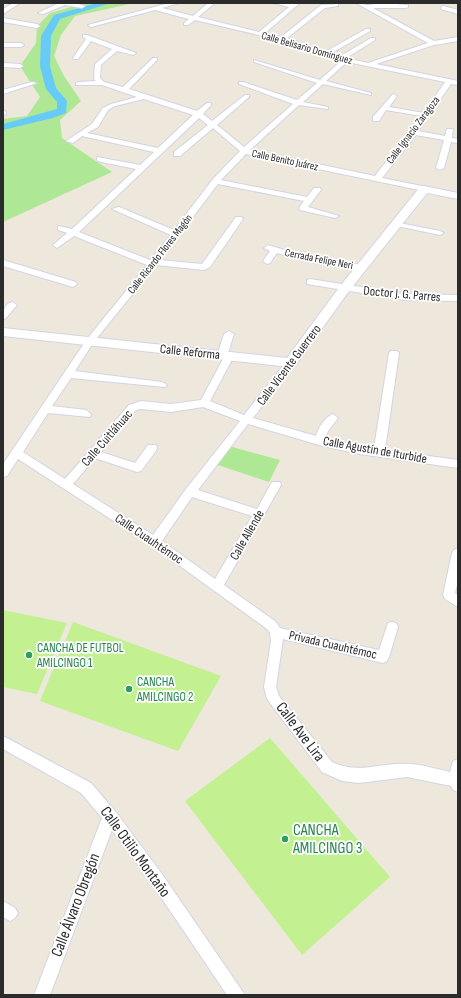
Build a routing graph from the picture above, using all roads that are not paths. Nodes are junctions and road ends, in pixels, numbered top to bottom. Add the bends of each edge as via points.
1 (17, 3) edge
2 (65, 3) edge
3 (176, 3) edge
4 (212, 3) edge
5 (276, 3) edge
6 (359, 3) edge
7 (3, 4) edge
8 (295, 5) edge
9 (336, 5) dead end
10 (82, 6) dead end
11 (406, 6) dead end
12 (366, 7) junction
13 (443, 8) dead end
14 (157, 9) junction
15 (3, 12) edge
16 (458, 12) edge
17 (40, 13) dead end
18 (194, 17) junction
19 (3, 20) edge
20 (186, 24) dead end
21 (92, 25) dead end
22 (36, 26) dead end
23 (368, 30) dead end
24 (260, 34) junction
25 (282, 39) junction
26 (373, 39) dead end
27 (458, 39) edge
28 (433, 43) junction
29 (3, 45) edge
30 (21, 45) dead end
31 (116, 49) junction
32 (133, 53) dead end
33 (325, 54) junction
34 (76, 58) dead end
35 (154, 59) dead end
36 (343, 59) junction
37 (256, 61) dead end
38 (3, 65) edge
39 (369, 65) junction
40 (20, 66) dead end
41 (449, 81) junction
42 (241, 82) dead end
43 (322, 82) junction
44 (34, 83) dead end
45 (102, 83) junction
46 (458, 83) edge
47 (78, 84) dead end
48 (124, 90) junction
49 (3, 92) edge
50 (369, 94) dead end
51 (247, 96) dead end
52 (394, 96) dead end
53 (146, 97) junction
54 (297, 103) junction
55 (209, 104) dead end
56 (326, 108) dead end
57 (385, 108) junction
58 (198, 114) junction
59 (426, 115) junction
60 (376, 119) dead end
61 (212, 124) junction
62 (450, 131) dead end
63 (414, 132) junction
64 (80, 134) junction
65 (448, 139) junction
66 (70, 141) dead end
67 (458, 141) edge
68 (161, 151) junction
69 (244, 151) junction
70 (177, 154) dead end
71 (100, 159) dead end
72 (142, 168) junction
73 (440, 168) dead end
74 (377, 179) junction
75 (216, 181) junction
76 (424, 189) junction
77 (317, 190) dead end
78 (458, 196) edge
79 (309, 200) junction
80 (116, 209) dead end
81 (335, 216) dead end
82 (239, 219) dead end
83 (397, 224) junction
84 (61, 228) dead end
85 (73, 233) junction
86 (440, 233) dead end
87 (176, 234) junction
88 (57, 245) dead end
89 (267, 261) dead end
90 (3, 263) edge
91 (153, 263) junction
92 (362, 268) junction
93 (310, 282) dead end
94 (73, 284) dead end
95 (345, 288) junction
96 (458, 298) edge
97 (12, 305) dead end
98 (3, 316) edge
99 (3, 332) edge
100 (229, 334) dead end
101 (90, 341) junction
102 (394, 354) dead end
103 (225, 356) junction
104 (290, 363) junction
105 (70, 374) junction
106 (162, 385) dead end
107 (204, 403) junction
108 (47, 409) junction
109 (86, 414) dead end
110 (333, 418) dead end
111 (248, 420) junction
112 (319, 441) junction
113 (152, 448) dead end
114 (17, 453) junction
115 (92, 453) junction
116 (379, 453) junction
117 (458, 464) edge
118 (3, 473) edge
119 (276, 484) dead end
120 (66, 485) junction
121 (190, 492) junction
122 (260, 514) junction
123 (156, 542) junction
124 (458, 553) edge
125 (217, 586) junction
126 (458, 602) edge
127 (392, 627) dead end
128 (276, 632) junction
129 (4, 744) edge
130 (458, 766) edge
131 (457, 783) edge
132 (110, 816) junction
133 (42, 995) edge
134 (237, 995) edge

1 - 7 street
1 - 15 street
2 - 10 street
2 - 17 street
3 - 14 street
4 - 18 street
5 - 8 street
6 - 12 street
8 - 24 street
9 - 25 street via 323,6
11 - 12 street
12 - 28 street
13 - 16 street
14 - 18 street, Calle Belisario Domínguez
14 - 21 street
18 - 20 street
18 - 24 street, Calle Belisario Domínguez
19 - 22 street
23 - 33 street
24 - 25 street, Calle Belisario Domínguez
25 - 33 street, Calle Belisario Domínguez
26 - 36 street, Calle Ricardo Flores Magón
27 - 28 street
28 - 39 street
29 - 30 street
31 - 32 street
31 - 34 street via 88,37
31 - 45 street via 98,64 97,79
33 - 36 street, Calle Belisario Domínguez
35 - 48 street
36 - 39 street, Calle Belisario Domínguez
36 - 43 street, Calle Ricardo Flores Magón
37 - 43 street
38 - 40 street
39 - 41 street, Calle Belisario Domínguez
41 - 46 street, Calle Belisario Domínguez
41 - 59 street, Calle Ignacio Zaragoza
42 - 54 street
43 - 50 street
43 - 54 street, Calle Ricardo Flores Magón
44 - 49 street
45 - 47 street, Calle Benito Juárez
45 - 48 street, Calle Benito Juárez
48 - 53 street, Calle Benito Juárez
51 - 61 street
52 - 57 street
53 - 58 street, Calle Benito Juárez
53 - 64 street via 112,105 105,109 95,125
54 - 56 street
54 - 69 street, Calle Ricardo Flores Magón
55 - 58 street
57 - 59 street
57 - 60 street
58 - 61 street, Calle Benito Juárez
58 - 68 street
59 - 63 street, Calle Ignacio Zaragoza
61 - 69 street, Calle Benito Juárez
61 - 70 street
62 - 65 street
63 - 65 street
63 - 74 street, Calle Ignacio Zaragoza
64 - 66 street
64 - 68 street
65 - 67 street
65 - 73 street
68 - 72 street
69 - 74 street, Calle Benito Juárez
69 - 75 street, Calle Ricardo Flores Magón
71 - 72 street
72 - 85 street
74 - 76 street, Calle Benito Juárez
75 - 79 street
75 - 87 street, Calle Ricardo Flores Magón
76 - 78 street, Calle Benito Juárez
76 - 83 street, Calle Vicente Guerrero
77 - 79 street
79 - 81 street via 301,211
80 - 87 street
82 - 91 street via 204,267
83 - 86 street
83 - 92 street, Calle Vicente Guerrero
84 - 85 street
85 - 88 street
85 - 91 street
87 - 91 street, Calle Ricardo Flores Magón
89 - 92 street, Cerrada Felipe Neri via 272,249 300,257
90 - 94 street
91 - 101 street, Calle Ricardo Flores Magón
92 - 95 street, Calle Vicente Guerrero
93 - 95 street, Doctor J. G. Parres
95 - 96 street, Doctor J. G. Parres via 405,297
95 - 104 street, Calle Vicente Guerrero
97 - 98 street
99 - 101 street, Calle Reforma
100 - 103 street
101 - 103 street, Calle Reforma
101 - 105 street, Calle Ricardo Flores Magón
102 - 116 street
103 - 104 street, Calle Reforma
103 - 107 street
104 - 111 street, Calle Vicente Guerrero
105 - 106 street
105 - 108 street, Calle Ricardo Flores Magón
107 - 111 street, Calle Cuitláhuac
107 - 115 street, Calle Cuitláhuac via 171,408 136,406
108 - 109 street
108 - 114 street, Calle Ricardo Flores Magón
110 - 112 street via 323,430
111 - 112 street, Calle Agustín de Iturbide
111 - 121 street, Calle Vicente Guerrero
112 - 116 street, Calle Agustín de Iturbide
113 - 115 street via 137,468
114 - 118 street, Calle Ricardo Flores Magón
114 - 120 street, Calle Cuauhtémoc
115 - 120 street, Calle Cuitláhuac
116 - 117 street, Calle Agustín de Iturbide
119 - 122 street, Calle Allende
120 - 123 street, Calle Cuauhtémoc
121 - 122 street
121 - 123 street, Calle Vicente Guerrero
122 - 125 street, Calle Allende
123 - 125 street, Calle Cuauhtémoc
124 - 126 street via 449,595
125 - 128 street, Calle Cuauhtémoc via 271,625
127 - 128 street, Privada Cuauhtémoc via 383,657
128 - 131 street, Calle Ave Lira via 270,687 274,699 327,767 342,774 359,776 407,770 426,772
129 - 132 street, Calle Otilio Montaño via 86,788
130 - 131 street
132 - 133 street, Calle Álvaro Obregón
132 - 134 street, Calle Otilio Montaño

